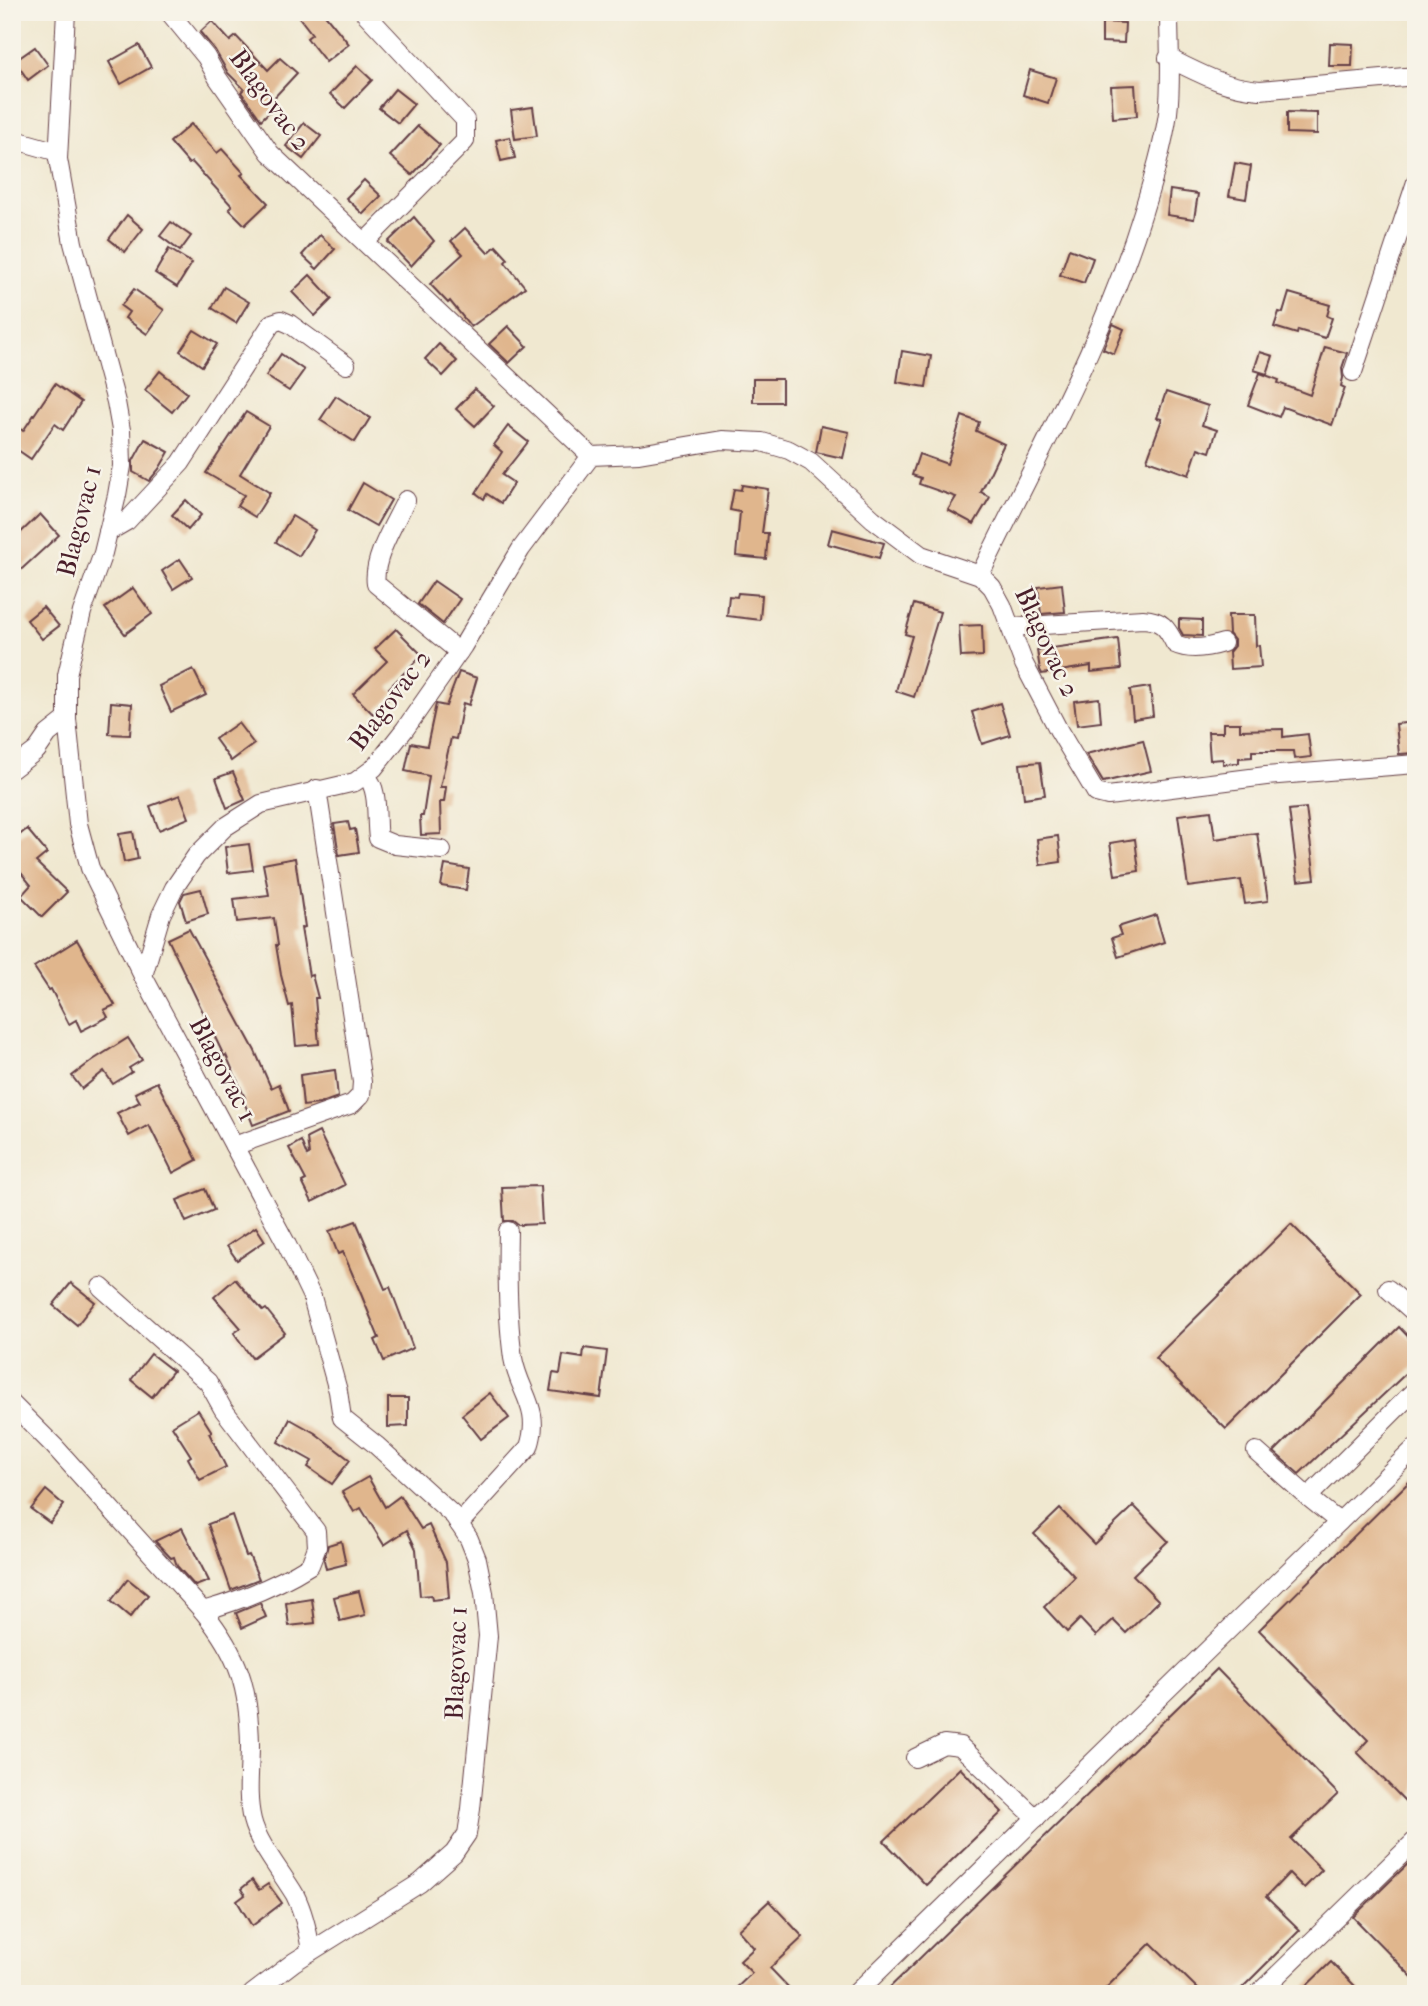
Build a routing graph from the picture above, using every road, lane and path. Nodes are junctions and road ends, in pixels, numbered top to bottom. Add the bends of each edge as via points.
1 (66, 12) edge
2 (169, 12) edge
3 (364, 12) edge
4 (1169, 12) edge
5 (1168, 58) junction
6 (1416, 76) edge
7 (14, 143) edge
8 (58, 152) junction
9 (1416, 182) edge
10 (365, 242) junction
11 (346, 365) dead end
12 (1353, 372) dead end
13 (591, 456) junction
14 (406, 500) dead end
15 (108, 532) junction
16 (980, 575) junction
17 (1010, 626) junction
18 (1223, 643) dead end
19 (459, 652) junction
20 (67, 719) junction
21 (1416, 764) edge
22 (12, 769) edge
23 (366, 776) junction
24 (317, 789) junction
25 (442, 850) dead end
26 (143, 976) junction
27 (234, 1146) junction
28 (508, 1231) dead end
29 (101, 1287) dead end
30 (1388, 1289) dead end
31 (1416, 1314) edge
32 (1416, 1389) edge
33 (12, 1404) edge
34 (1416, 1447) edge
35 (1256, 1451) dead end
36 (1308, 1497) junction
37 (1339, 1522) junction
38 (459, 1524) junction
39 (204, 1611) junction
40 (915, 1758) dead end
41 (1036, 1818) junction
42 (1416, 1840) edge
43 (311, 1951) junction
44 (252, 1994) edge
45 (855, 1994) edge
46 (1258, 1994) edge

1 - 8 street, Blagovac 1
2 - 10 street, Blagovac 2 via 206,57 270,153
3 - 10 street via 465,120 467,131 465,141
4 - 5 street
5 - 6 street via 1211,80 1260,90
5 - 16 street via 1168,112 1158,164 1111,303
7 - 8 street
8 - 15 street, Blagovac 1 via 73,243 121,430 122,466
9 - 12 street
10 - 13 street, Blagovac 2
11 - 15 street via 290,324 272,323 181,463 127,521
13 - 16 street, Blagovac 2 via 639,454 722,440 761,442 789,450 811,463 921,555
13 - 19 street, Blagovac 2 via 521,549
14 - 19 street via 374,573 376,584
15 - 20 street, Blagovac 1 via 67,675
16 - 17 street, Blagovac 2 via 992,587
17 - 18 street via 1143,619 1160,622 1175,644 1184,648
17 - 21 street, Blagovac 2 via 1024,664 1096,793 1108,796 1266,776
19 - 23 street, Blagovac 2
20 - 22 street
20 - 26 street, Blagovac 1 via 78,824 90,868
23 - 24 street, Blagovac 2
23 - 25 street via 371,781 378,838 395,845
24 - 26 street, Blagovac 2 via 261,804 225,827 196,856 161,915
24 - 27 street via 361,1095 352,1104
26 - 27 street, Blagovac 1
27 - 38 street, Blagovac 1 via 312,1297 342,1418
28 - 38 street via 514,1361 533,1410 533,1434 529,1447
29 - 39 street via 208,1381 223,1409 316,1531 317,1547 310,1565 276,1585
30 - 31 street
32 - 36 street
33 - 39 street
34 - 37 street
35 - 36 street
36 - 37 street
37 - 41 street
38 - 43 street, Blagovac 1 via 477,1559 488,1636 467,1834 454,1853 419,1882
39 - 43 street via 238,1665 247,1706 253,1821 296,1897
40 - 41 street via 944,1744 960,1746
41 - 45 street
42 - 46 street
43 - 44 street, Blagovac 1

